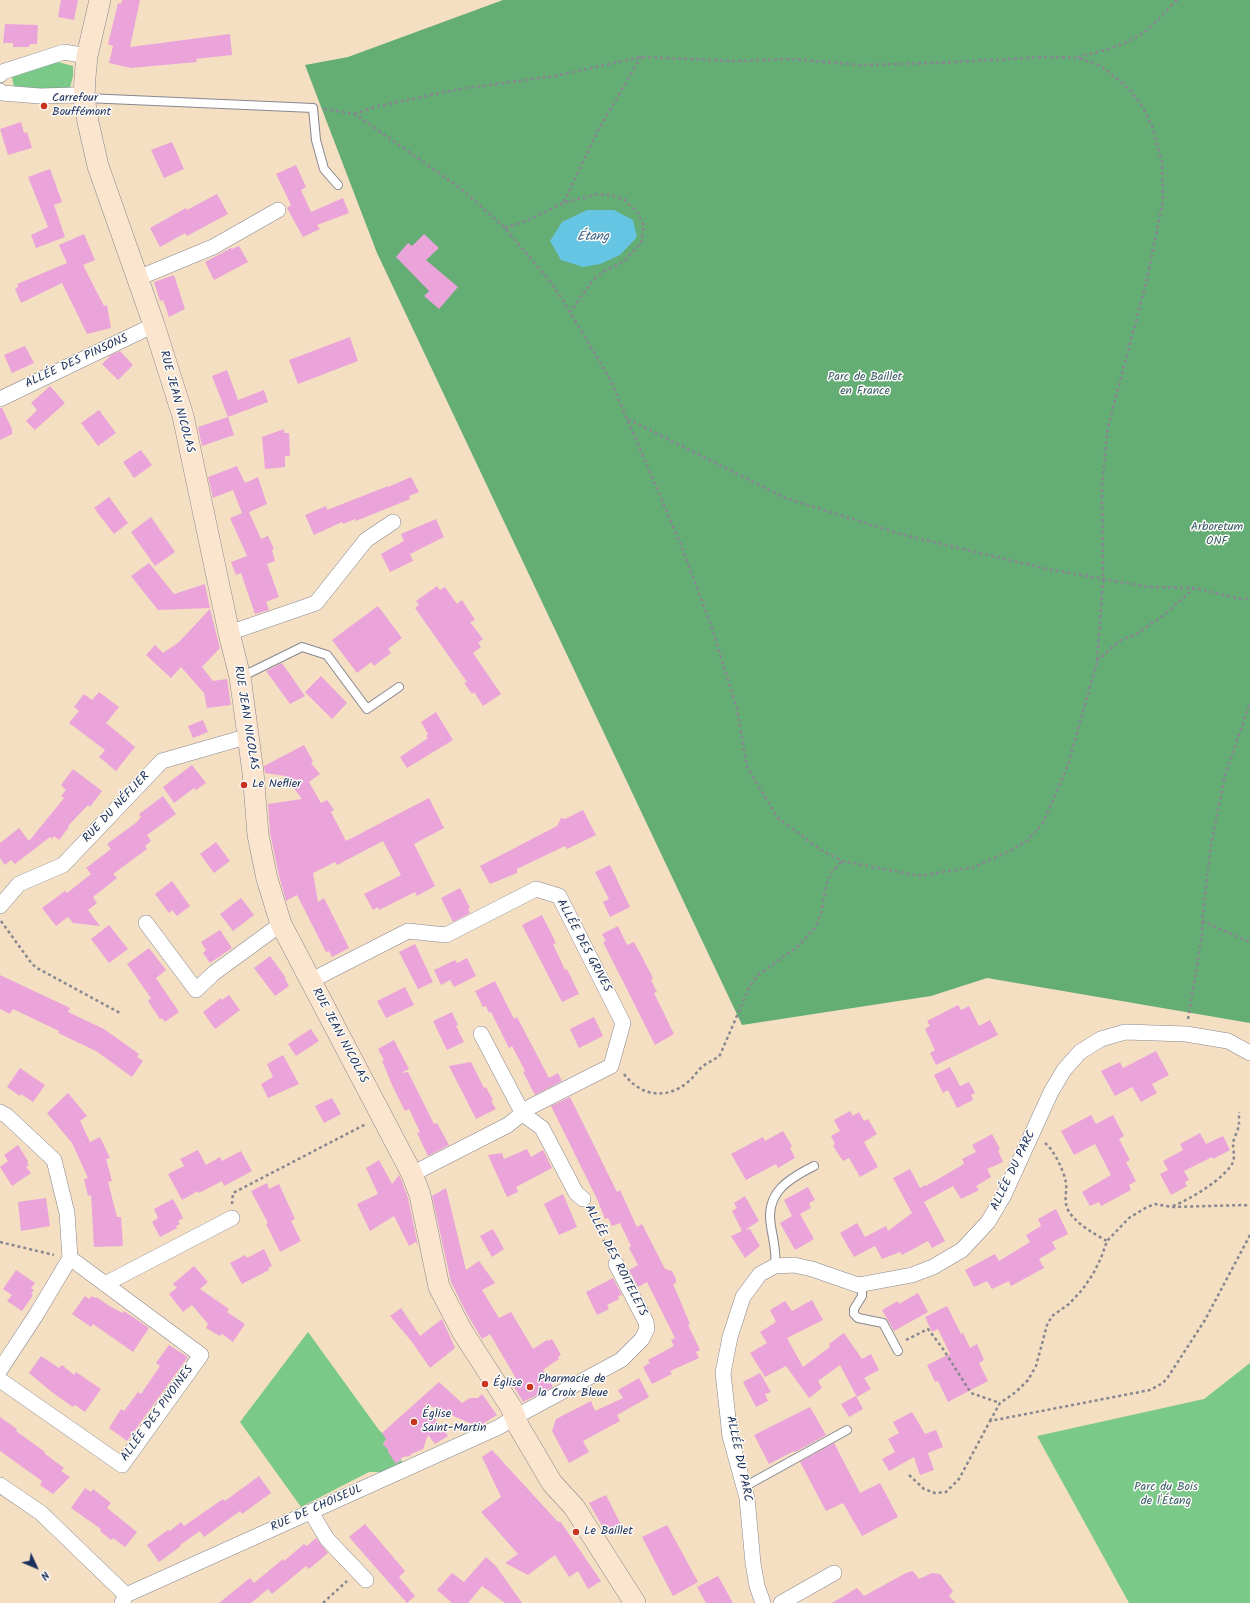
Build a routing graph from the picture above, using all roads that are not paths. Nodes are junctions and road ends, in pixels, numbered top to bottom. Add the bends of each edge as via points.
1 (100, 0) edge
2 (87, 56) junction
3 (0, 75) edge
4 (0, 91) edge
5 (84, 98) junction
6 (338, 185) dead end
7 (278, 210) dead end
8 (138, 278) junction
9 (154, 325) junction
10 (0, 399) edge
11 (393, 522) dead end
12 (229, 633) junction
13 (240, 677) junction
14 (399, 687) dead end
15 (249, 736) junction
16 (0, 906) edge
17 (146, 923) dead end
18 (281, 924) junction
19 (310, 981) junction
20 (481, 1034) dead end
21 (1250, 1053) edge
22 (0, 1112) edge
23 (523, 1114) junction
24 (814, 1166) dead end
25 (412, 1174) junction
26 (583, 1199) road end
27 (232, 1218) road end
28 (70, 1258) junction
29 (616, 1264) road end
30 (775, 1266) junction
31 (105, 1284) junction
32 (862, 1285) junction
33 (896, 1348) road end
34 (0, 1370) edge
35 (0, 1380) edge
36 (515, 1417) junction
37 (847, 1430) dead end
38 (0, 1485) edge
39 (744, 1487) junction
40 (311, 1512) junction
41 (834, 1573) dead end
42 (362, 1576) road end
43 (124, 1599) edge
44 (635, 1603) edge
45 (764, 1603) edge
46 (781, 1603) edge

1 - 2 street, RUE JEAN NICOLAS
2 - 3 street via 64,52 2,72
2 - 5 street, RUE JEAN NICOLAS
4 - 5 street via 40,96 75,95
5 - 6 lane via 313,108 316,140 324,169
5 - 8 street, RUE JEAN NICOLAS via 98,166
7 - 8 street via 213,248
8 - 9 street, RUE JEAN NICOLAS
9 - 10 street, ALLÉE DES PINSONS
9 - 12 street, RUE JEAN NICOLAS via 183,416
11 - 12 street via 366,540 316,603
12 - 13 street, RUE JEAN NICOLAS
13 - 14 lane via 302,647 327,655 367,710
13 - 15 street, RUE JEAN NICOLAS
15 - 16 street, RUE DU NÉFLIER via 162,760 63,865 19,884
15 - 18 street, RUE JEAN NICOLAS via 258,835 267,879
17 - 18 street via 196,990 214,973
18 - 19 street, RUE JEAN NICOLAS
19 - 23 street, ALLÉE DES GRIVES via 408,931 446,935 536,889 559,896 623,1023 610,1066 530,1107
19 - 25 street, RUE JEAN NICOLAS
20 - 23 street
21 - 32 street, ALLÉE DU PARC via 1228,1041 1186,1034 1125,1032 1101,1039 1080,1052 1064,1070 1051,1092 1004,1195 988,1222 971,1241 962,1250 933,1267 912,1275
22 - 28 street via 54,1160 67,1213
23 - 25 street via 508,1125
23 - 26 street via 542,1128 576,1193
24 - 30 lane via 785,1184 771,1203 770,1223 776,1250
25 - 36 street, RUE JEAN NICOLAS via 420,1195 439,1287 462,1331
27 - 31 street
28 - 31 street, ALLÉE DES PIVOINES
28 - 34 street
29 - 36 street, ALLÉE DES ROITELETS via 646,1322 647,1330 642,1340 621,1360
30 - 32 street, ALLÉE DU PARC via 794,1265
30 - 39 street, ALLÉE DU PARC via 760,1274 743,1297 722,1373 730,1436
31 - 35 street, ALLÉE DES PIVOINES via 201,1356 122,1465
32 - 33 lane via 862,1296 854,1309 855,1316 883,1323
36 - 40 street, RUE DE CHOISEUL via 499,1428
36 - 44 street, RUE JEAN NICOLAS via 552,1483 574,1507
37 - 39 lane
38 - 43 street via 41,1513
39 - 45 street, ALLÉE DU PARC via 753,1563 757,1586
40 - 42 street via 327,1539
40 - 43 street, RUE DE CHOISEUL
41 - 46 street

